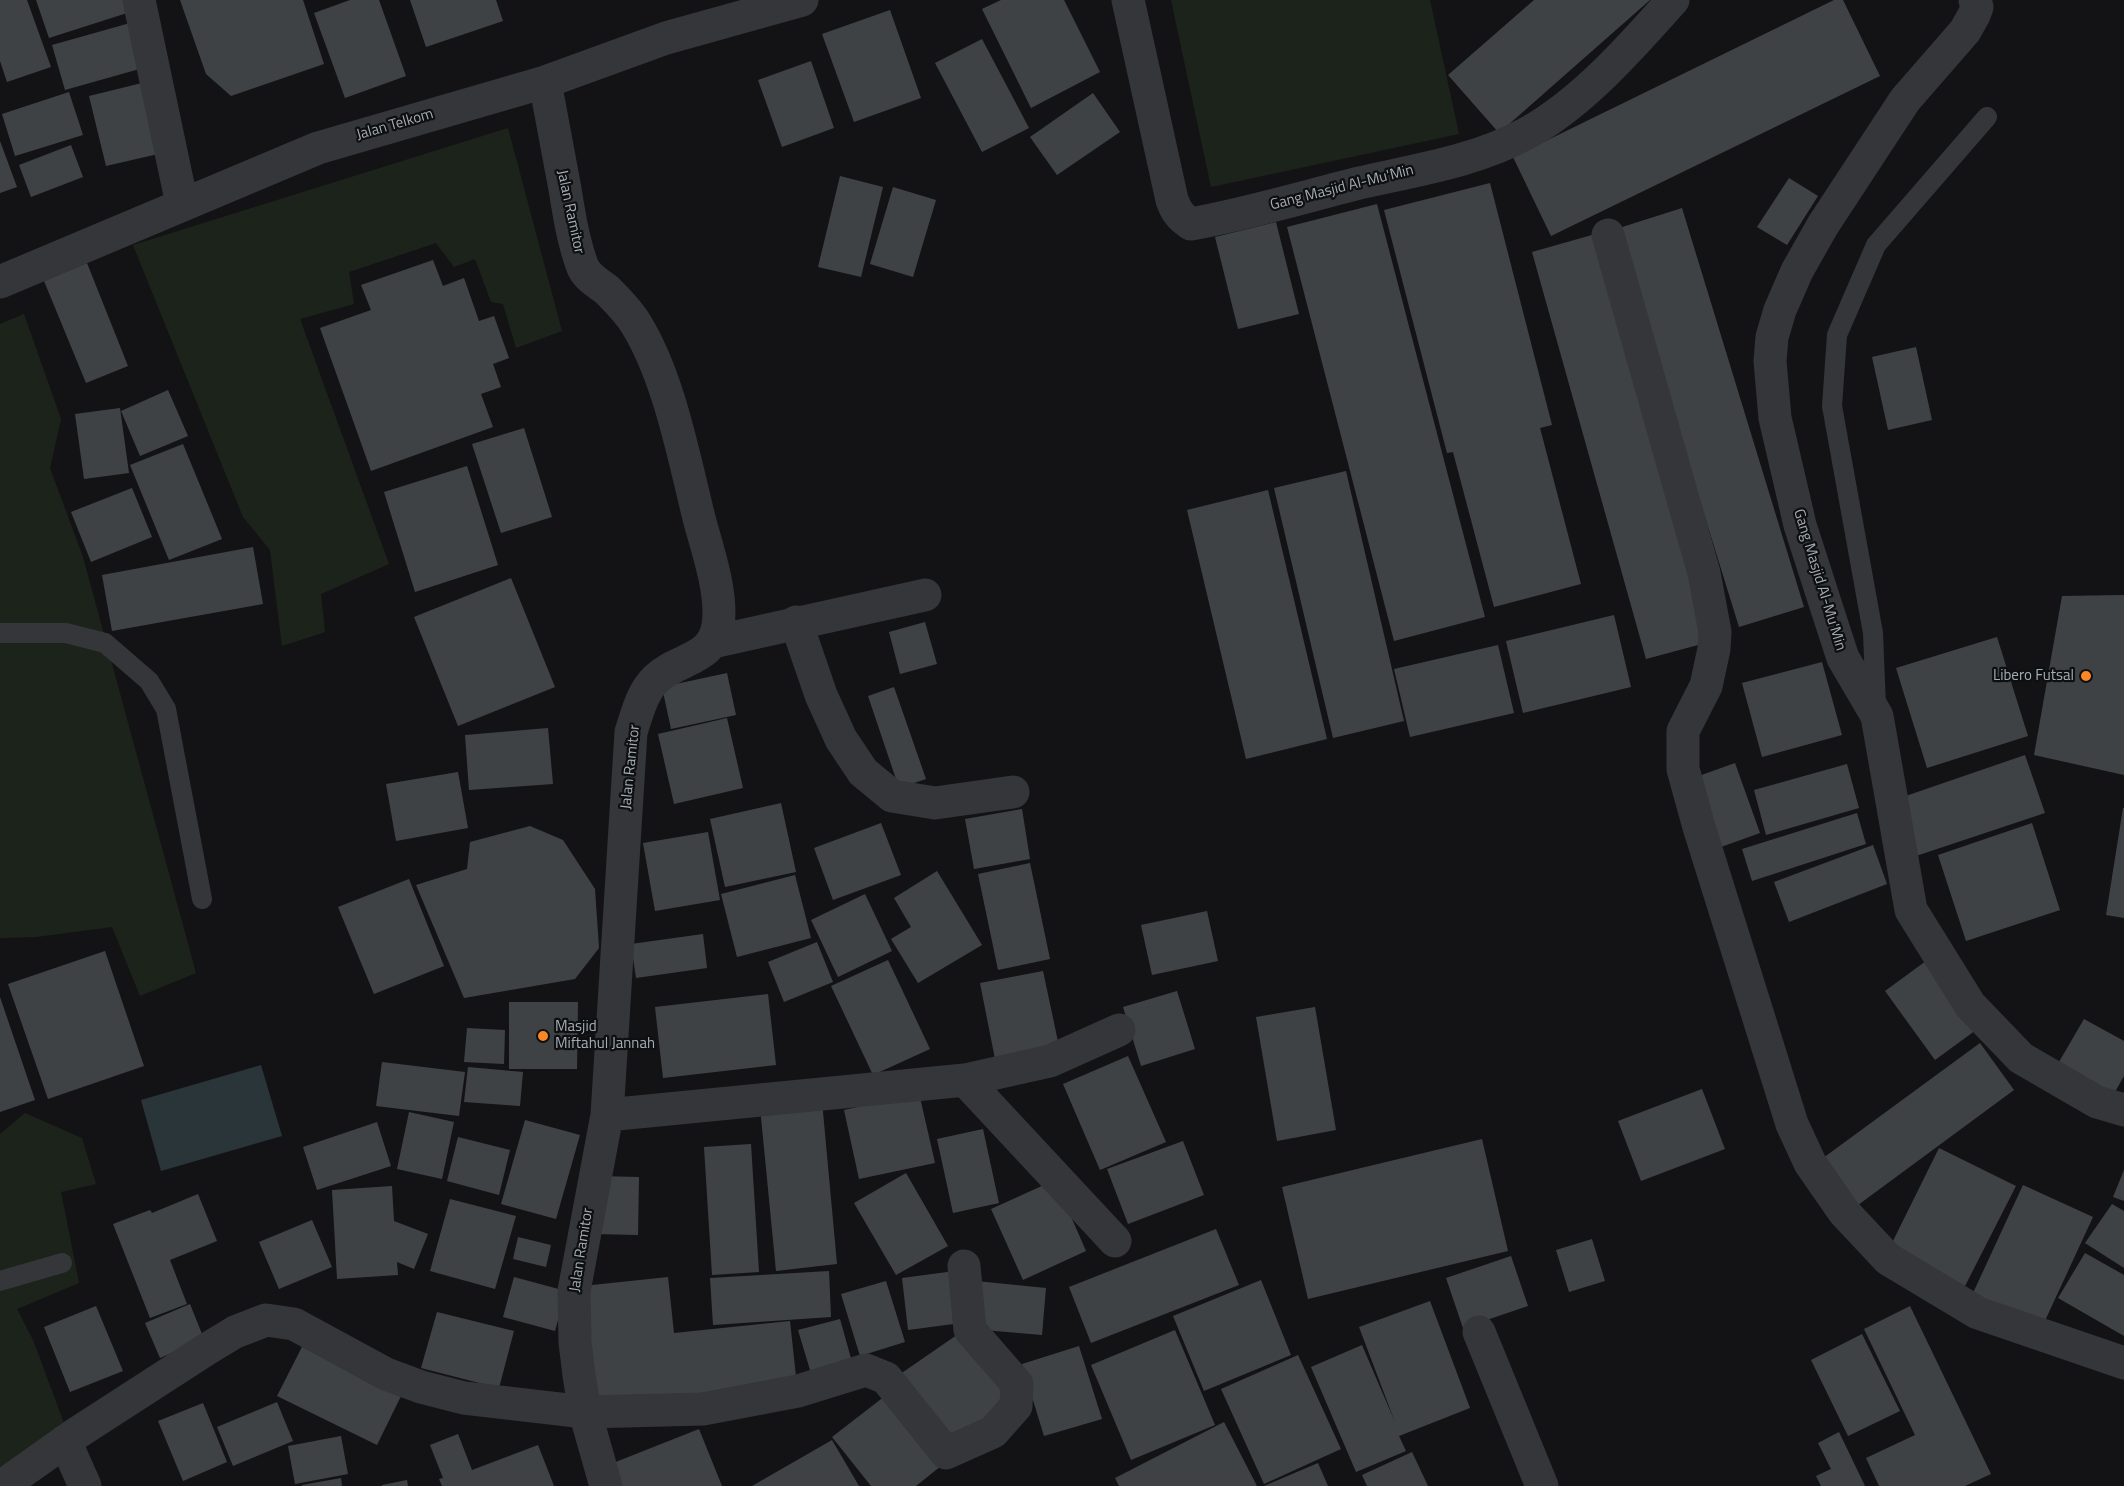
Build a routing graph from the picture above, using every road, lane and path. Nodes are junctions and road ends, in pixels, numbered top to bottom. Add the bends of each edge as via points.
1 (139, 0) edge
2 (802, 0) edge
3 (1128, 0) edge
4 (1673, 0) edge
5 (1975, 0) edge
6 (545, 82) junction
7 (1988, 117) dead end
8 (182, 204) junction
9 (1608, 235) dead end
10 (0, 282) edge
11 (925, 595) dead end
12 (796, 622) junction
13 (0, 633) edge
14 (713, 642) junction
15 (1877, 716) junction
16 (1013, 792) dead end
17 (202, 899) dead end
18 (1119, 1030) dead end
19 (965, 1080) junction
20 (2124, 1110) edge
21 (607, 1115) junction
22 (1115, 1241) dead end
23 (62, 1263) dead end
24 (964, 1266) dead end
25 (0, 1281) edge
26 (1479, 1332) dead end
27 (2124, 1363) edge
28 (585, 1412) junction
29 (65, 1441) junction
30 (2, 1486) edge
31 (85, 1486) edge
32 (606, 1486) edge
33 (1542, 1486) edge

1 - 8 street
2 - 6 street, Jalan Telkom via 666,38
3 - 4 street, Gang Masjid Al-Mu'Min via 1172,200 1181,218 1191,224 1474,156 1529,133 1612,65
5 - 15 street, Gang Masjid Al-Mu'Min via 1977,7 1965,31 1905,100 1823,225 1797,271 1772,337 1775,418 1800,525 1843,658
6 - 8 street, Jalan Telkom via 318,148
6 - 14 street, Jalan Ramitor via 582,265 635,321 673,417 714,576 718,624
7 - 15 lane via 1876,245 1837,335 1832,405 1874,633
8 - 10 street, Jalan Telkom
9 - 27 street via 1704,573 1715,632 1706,686 1683,731 1683,769 1796,1134 1810,1163 1844,1212 1888,1259 1978,1313
11 - 12 street
12 - 14 street
12 - 16 street via 841,740 863,772 892,796 935,803
13 - 17 lane via 66,633 105,643 150,681 166,709
14 - 21 street, Jalan Ramitor via 655,679 644,696 632,732
15 - 20 street, Gang Masjid Al-Mu'Min via 1911,910 1970,1005 2021,1058 2097,1102
18 - 19 street via 1050,1061
19 - 21 street
19 - 22 street
21 - 28 street, Jalan Ramitor via 574,1291 575,1342
23 - 25 lane
24 - 28 street via 970,1330 1017,1384 1016,1406 993,1432 946,1453 885,1378 867,1370 798,1391 703,1409
26 - 33 street
28 - 29 street via 464,1398 420,1387 386,1374 294,1324 266,1320 235,1332
28 - 32 street, Jalan Ramitor
29 - 30 street
29 - 31 street

